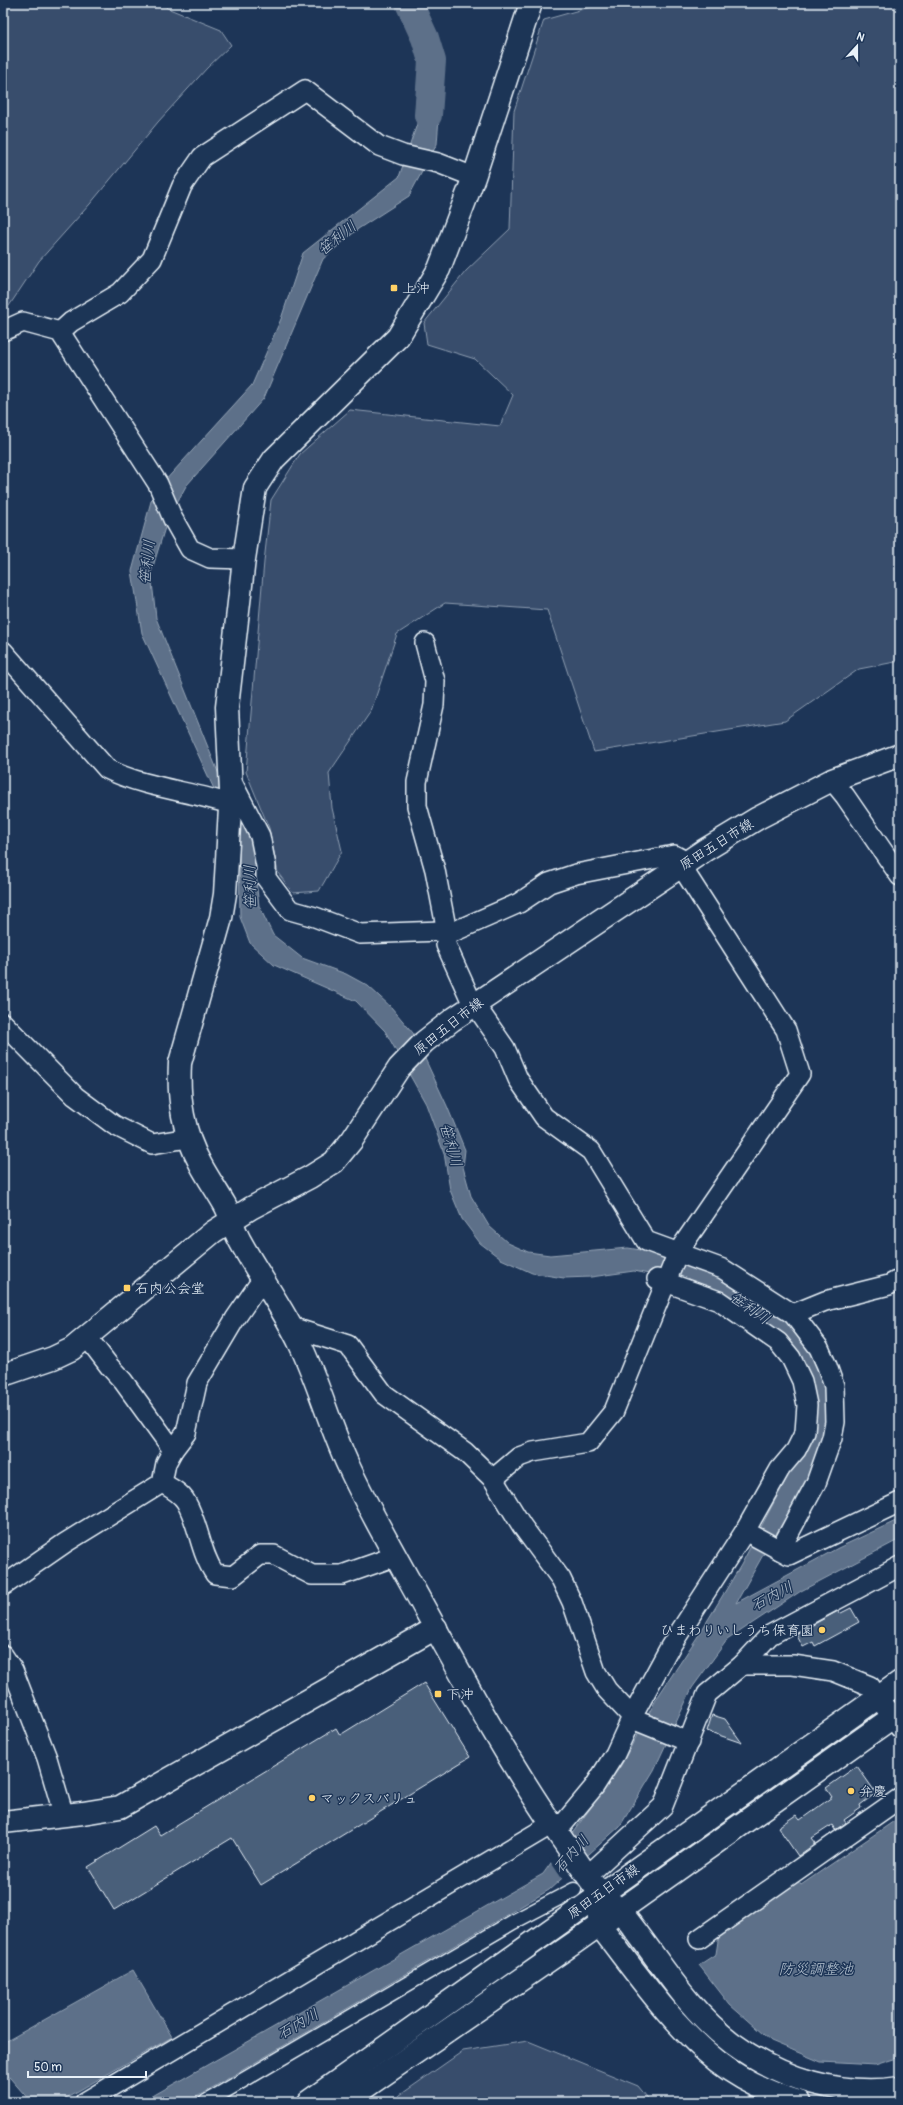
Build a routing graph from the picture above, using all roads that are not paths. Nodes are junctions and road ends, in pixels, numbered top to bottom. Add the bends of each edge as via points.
1 (531, 3) edge
2 (474, 177) junction
3 (3, 331) edge
4 (60, 332) junction
5 (244, 559) junction
6 (425, 643) dead end
7 (3, 651) edge
8 (900, 755) edge
9 (832, 780) junction
10 (230, 790) junction
11 (684, 864) junction
12 (900, 876) edge
13 (446, 935) junction
14 (475, 1004) junction
15 (3, 1023) edge
16 (188, 1138) junction
17 (231, 1220) junction
18 (678, 1253) junction
19 (900, 1279) edge
20 (663, 1280) junction
21 (264, 1282) junction
22 (793, 1314) junction
23 (291, 1327) junction
24 (87, 1337) junction
25 (3, 1375) edge
26 (173, 1450) junction
27 (493, 1479) junction
28 (162, 1483) junction
29 (900, 1502) edge
30 (748, 1533) junction
31 (779, 1549) junction
32 (396, 1556) junction
33 (900, 1566) edge
34 (3, 1586) edge
35 (436, 1628) junction
36 (3, 1655) edge
37 (742, 1666) junction
38 (900, 1682) edge
39 (878, 1697) junction
40 (633, 1719) junction
41 (898, 1719) edge
42 (684, 1740) junction
43 (900, 1798) edge
44 (64, 1816) junction
45 (3, 1822) edge
46 (550, 1834) junction
47 (513, 1857) dead end
48 (582, 1879) junction
49 (600, 1893) junction
50 (619, 1910) junction
51 (599, 1925) junction
52 (699, 1939) dead end
53 (900, 2088) edge
54 (85, 2102) edge
55 (206, 2102) edge
56 (308, 2102) edge
57 (344, 2102) edge
58 (799, 2102) edge

1 - 2 street
2 - 4 street via 438,163 378,146 305,90 202,157 182,186 152,259 120,293 71,322
2 - 5 street via 439,269 398,337 274,459 255,488
3 - 4 street via 23,322
4 - 5 street via 158,484 173,519 190,549 210,558
5 - 10 street via 228,707
6 - 13 street via 435,681 434,705 417,782 417,806 435,870
7 - 10 street via 107,769 127,779 208,797
8 - 9 street, 原田五日市線
9 - 11 street, 原田五日市線 via 758,818
9 - 12 street via 846,796
10 - 13 street via 260,836 266,878 290,910 360,934 441,931
10 - 16 street via 225,894 221,918 180,1063 180,1106
11 - 13 street via 674,855 576,874 549,883 519,903
11 - 14 street, 原田五日市線
11 - 18 street via 786,1030 800,1074
13 - 14 street via 446,945
14 - 17 street, 原田五日市線 via 420,1046 403,1063 378,1097 352,1140 334,1162
14 - 18 street via 505,1048 518,1079 544,1117 591,1151 646,1241
15 - 16 street via 76,1096 114,1125 152,1144
16 - 17 street
17 - 21 street via 239,1240
17 - 24 street, 原田五日市線
18 - 20 street
18 - 22 street via 723,1268
19 - 22 street via 889,1285 825,1301
20 - 27 street via 614,1411 588,1443 533,1452 519,1457
20 - 30 street via 719,1301 778,1342 791,1358 802,1381 807,1405 805,1432 796,1450 780,1469
21 - 23 street
21 - 26 street via 257,1287 235,1319 198,1383 186,1433
22 - 31 street via 819,1348 827,1366 834,1386 835,1422 816,1483
23 - 27 street via 348,1345 384,1394 465,1452
23 - 32 street via 351,1471
24 - 25 street, 原田五日市線 via 59,1355
24 - 26 street via 123,1380
26 - 28 street via 166,1463
27 - 40 street via 522,1526 561,1579 572,1602 596,1672
28 - 32 street via 177,1492 186,1502 208,1565 215,1574 233,1576 260,1556 274,1555 312,1575 342,1575
28 - 34 street via 65,1543
29 - 31 street via 789,1555
30 - 31 street
30 - 40 street via 670,1647
32 - 35 street
33 - 37 street via 770,1635
35 - 44 street via 120,1806
35 - 46 street
36 - 44 street via 13,1670 41,1743
37 - 39 street via 793,1665 833,1671 870,1686
37 - 42 street via 707,1694
38 - 39 street, 原田五日市線
39 - 41 street
39 - 49 street, 原田五日市線
40 - 42 street
40 - 46 street via 594,1787 564,1823
41 - 50 street, 原田五日市線
42 - 48 street via 663,1806
43 - 52 street
44 - 45 street
46 - 47 street
46 - 48 street
46 - 54 street
48 - 49 street
48 - 55 street
49 - 50 street
49 - 51 street
49 - 56 street, 原田五日市線
50 - 51 street, 原田五日市線
50 - 53 street via 683,1996 707,2022 732,2043 763,2063 792,2076 848,2090 880,2091
51 - 57 street, 原田五日市線
51 - 58 street via 667,2012 713,2057 753,2083

